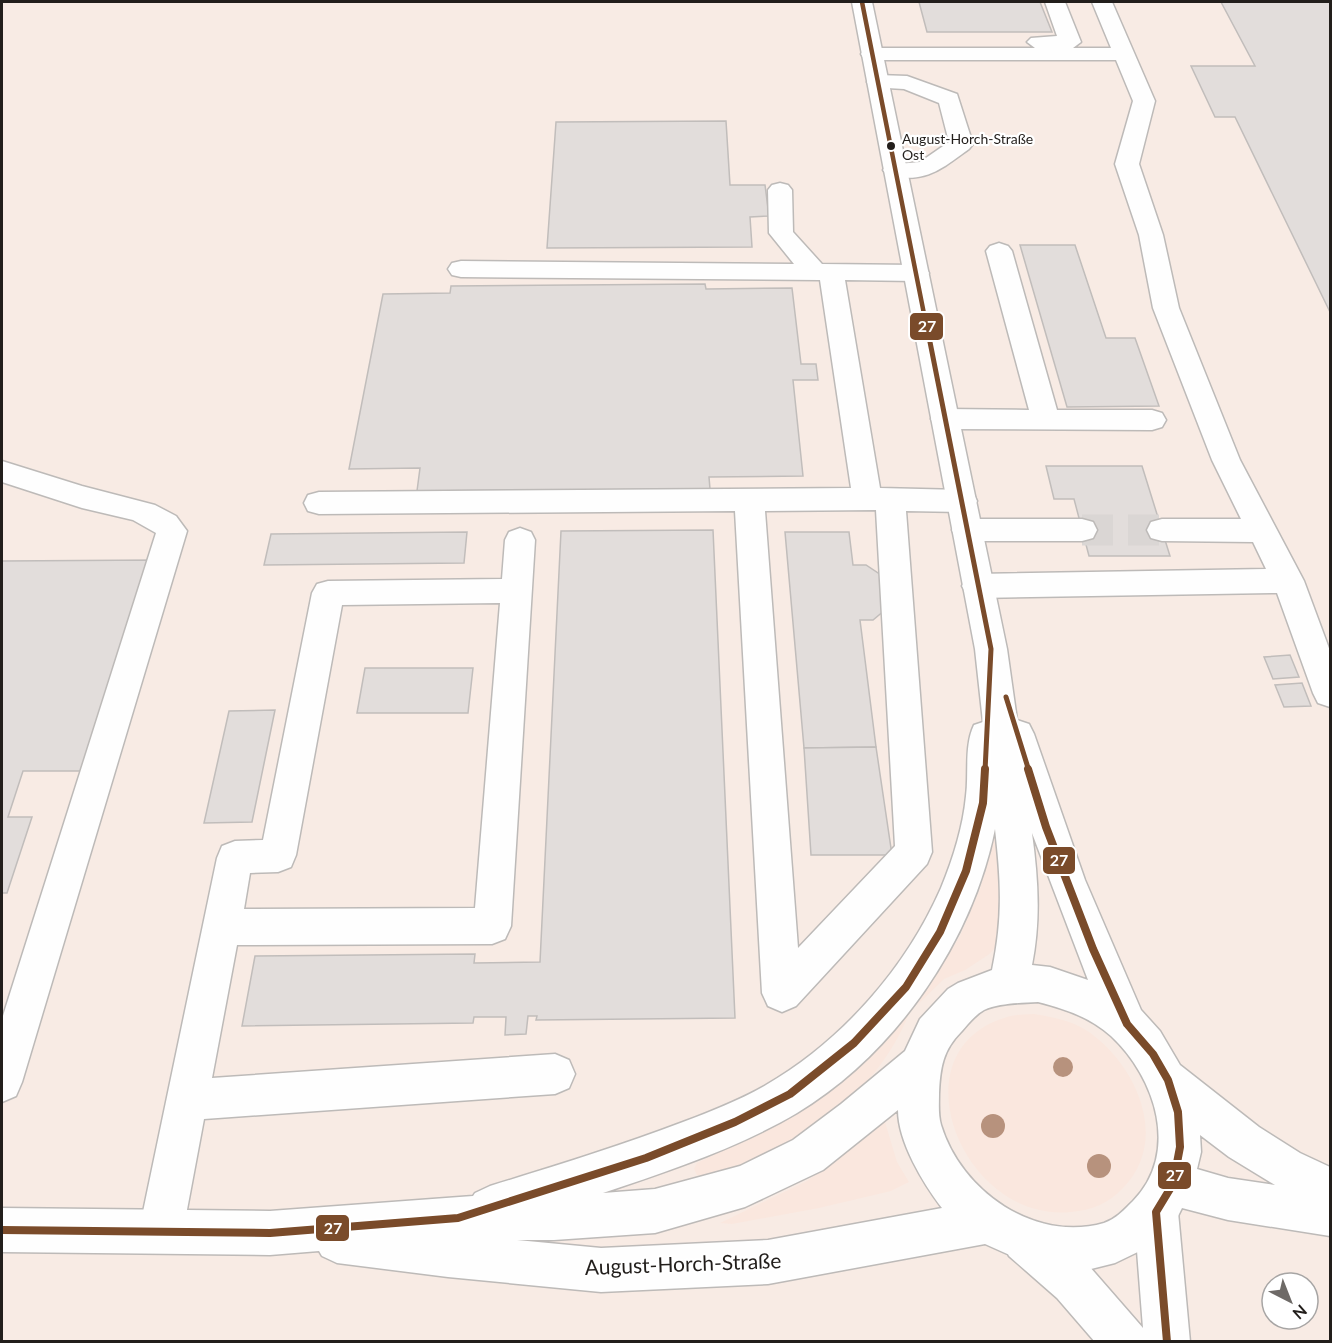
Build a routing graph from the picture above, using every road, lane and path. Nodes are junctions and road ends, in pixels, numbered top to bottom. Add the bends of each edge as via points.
1 (862, 2) edge
2 (1055, 2) edge
3 (1102, 2) edge
4 (871, 48) junction
5 (1124, 54) junction
6 (878, 82) junction
7 (895, 170) junction
8 (780, 190) dead end
9 (999, 251) dead end
10 (461, 269) dead end
11 (823, 272) junction
12 (916, 273) junction
13 (945, 419) junction
14 (1046, 419) junction
15 (1152, 420) dead end
16 (2, 472) edge
17 (879, 499) junction
18 (749, 500) junction
19 (319, 503) dead end
20 (964, 515) junction
21 (1082, 530) tunnel mouth
22 (1162, 530) tunnel mouth
23 (1262, 531) junction
24 (520, 540) dead end
25 (1287, 581) junction
26 (978, 586) junction
27 (517, 591) junction
28 (991, 649) junction
29 (1330, 693) edge
30 (222, 927) junction
31 (1008, 984) junction
32 (1127, 1024) junction
33 (920, 1065) junction
34 (555, 1074) dead end
35 (1168, 1080) junction
36 (2, 1082) edge
37 (187, 1100) junction
38 (1330, 1188) edge
39 (1164, 1198) junction
40 (1330, 1215) edge
41 (458, 1218) junction
42 (2, 1230) edge
43 (161, 1231) junction
44 (1006, 1232) junction
45 (270, 1233) junction
46 (1126, 1341) edge
47 (1167, 1341) edge

1 - 4 main road, August-Horch-Straße
2 - 4 main road via 1070,42
3 - 5 main road
4 - 5 main road
4 - 6 main road, August-Horch-Straße
5 - 23 main road via 1144,100 1127,164 1151,235 1166,308 1226,459
6 - 7 main road, August-Horch-Straße
6 - 7 main road via 907,83 949,99 961,144 926,170
7 - 12 main road, August-Horch-Straße
8 - 11 main road via 780,233
9 - 14 main road
10 - 11 main road
11 - 12 main road
11 - 17 main road
12 - 13 main road, August-Horch-Straße
13 - 14 main road
13 - 20 main road, August-Horch-Straße
14 - 15 main road
16 - 36 main road via 137,511 157,518 172,531
17 - 18 main road
17 - 18 main road via 914,852 782,993
17 - 20 main road
18 - 19 main road
20 - 21 main road
20 - 26 main road, August-Horch-Straße
22 - 23 main road
23 - 25 main road
24 - 27 main road
25 - 26 main road
25 - 29 main road
26 - 28 main road, August-Horch-Straße
27 - 30 main road via 328,593 278,855 236,858
27 - 30 main road via 492,926
28 - 31 main road, August-Horch-Straße via 1020,882 1018,937
28 - 32 main road, August-Horch-Straße via 1046,826 1093,950
28 - 41 main road via 983,803 966,872 940,932 906,987 854,1043 790,1094 735,1122 646,1158
30 - 37 main road
31 - 32 main road, August-Horch-Straße via 1038,983 1064,989 1100,1004
31 - 33 main road, August-Horch-Straße via 970,996 935,1028
32 - 35 main road, August-Horch-Straße via 1153,1054
33 - 41 main road, August-Horch-Straße via 808,1155 745,1186 655,1211 554,1218
33 - 44 main road, August-Horch-Straße via 919,1122 933,1160 959,1197
34 - 37 main road
35 - 38 main road via 1197,1107 1275,1163
35 - 39 main road, August-Horch-Straße via 1178,1112 1180,1147
37 - 43 main road
39 - 40 main road via 1255,1204
39 - 44 main road, August-Horch-Straße via 1124,1238 1099,1247 1067,1250
39 - 47 main road
41 - 45 main road, August-Horch-Straße
42 - 43 main road, August-Horch-Straße
43 - 45 main road, August-Horch-Straße
44 - 45 main road, August-Horch-Straße via 768,1262 601,1270 448,1256
44 - 46 main road via 1073,1282

